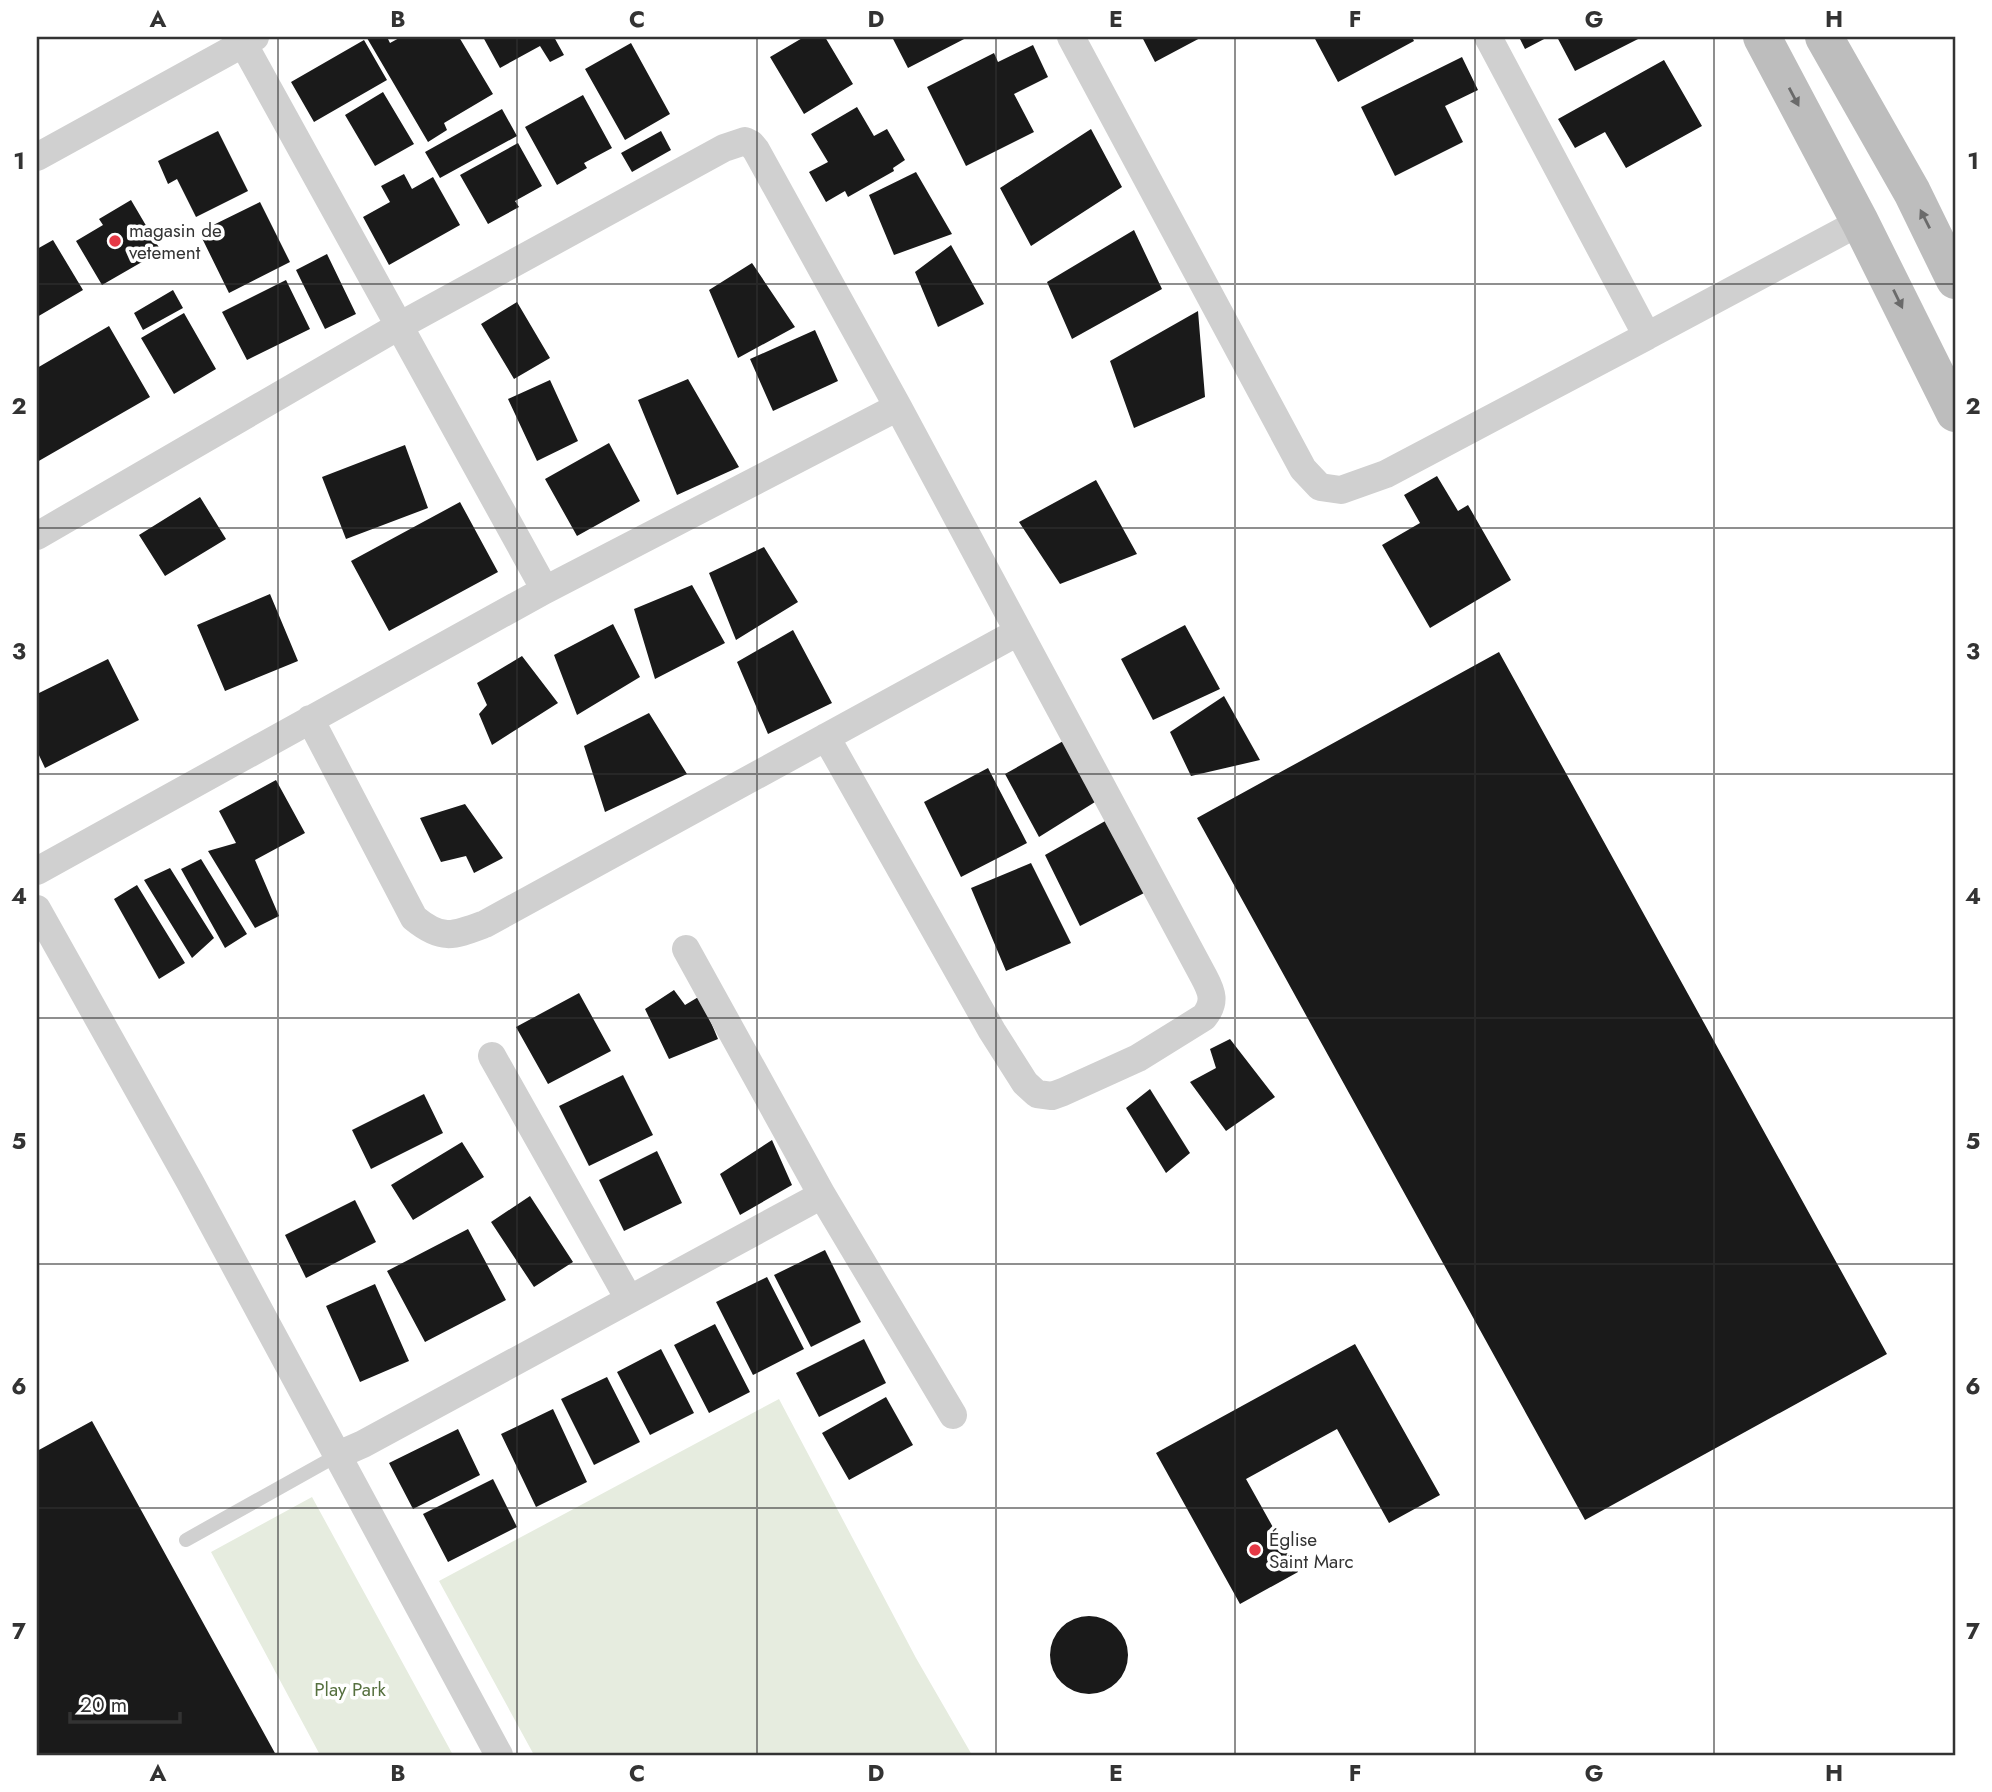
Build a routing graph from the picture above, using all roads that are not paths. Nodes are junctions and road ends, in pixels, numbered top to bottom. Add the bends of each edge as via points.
1 (1071, 37) edge
2 (1488, 37) edge
3 (1762, 37) edge
4 (1824, 37) edge
5 (249, 40) edge
6 (37, 157) edge
7 (1860, 222) junction
8 (1955, 280) edge
9 (399, 326) junction
10 (1647, 335) junction
11 (898, 408) junction
12 (1955, 413) edge
13 (37, 536) edge
14 (545, 590) junction
15 (1018, 632) junction
16 (310, 719) junction
17 (826, 737) junction
18 (37, 872) edge
19 (37, 909) edge
20 (686, 949) dead end
21 (492, 1056) dead end
22 (822, 1195) junction
23 (629, 1299) junction
24 (953, 1415) dead end
25 (338, 1455) junction
26 (186, 1540) dead end
27 (499, 1755) edge

1 - 10 street via 1303,469 1321,487 1341,490 1386,474
2 - 10 street
3 -> 7 main road
8 -> 4 main road via 1912,192
5 - 6 street
5 - 9 street
7 - 10 street
7 -> 12 main road
9 - 11 street via 724,148 745,141 756,150
9 - 13 street
9 - 14 street
11 - 14 street
11 - 15 street
14 - 16 street
15 - 17 street
15 - 17 street via 1212,993 1204,1017 1138,1058 1052,1096 1037,1094 1025,1083
16 - 17 street via 414,918 444,935 485,924
16 - 18 street
19 - 25 street
20 - 22 street
21 - 23 street
22 - 23 street
22 - 24 street
23 - 25 street
25 - 26 lane
25 - 27 street

